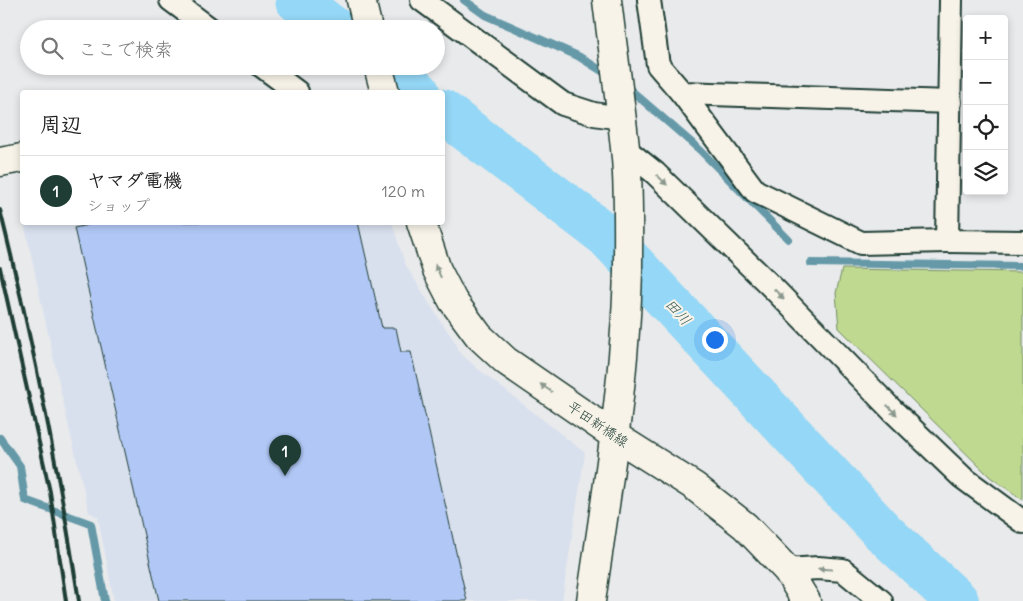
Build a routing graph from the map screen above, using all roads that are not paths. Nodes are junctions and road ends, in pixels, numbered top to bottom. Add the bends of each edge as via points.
1 (171, 0) edge
2 (361, 0) edge
3 (422, 0) edge
4 (607, 0) edge
5 (649, 0) edge
6 (951, 0) edge
7 (198, 20) edge
8 (366, 20) edge
9 (274, 75) edge
10 (380, 75) edge
11 (294, 90) edge
12 (384, 90) edge
13 (682, 93) junction
14 (950, 102) junction
15 (621, 118) junction
16 (625, 154) junction
17 (20, 158) edge
18 (0, 162) edge
19 (422, 225) edge
20 (947, 241) junction
21 (1023, 242) edge
22 (615, 436) junction
23 (1023, 522) edge
24 (787, 570) junction
25 (591, 601) edge
26 (806, 601) edge
27 (880, 601) edge

1 - 7 street
2 - 8 street
3 - 15 street via 563,104
4 - 15 street
5 - 13 street via 658,65
6 - 14 street
9 - 11 street
10 - 12 street
13 - 14 street
13 - 20 street via 755,191 861,243
14 - 20 street
15 - 16 street
16 - 22 street via 628,272
16 -> 23 street via 655,173 962,477
17 - 18 street
22 -> 19 street, 平田新橋線 via 506,361 479,336 453,301 437,270
20 - 21 street
22 - 24 street, 平田新橋線 via 694,486 745,526
22 - 25 street
24 - 26 street, 平田新橋線
27 -> 24 street via 843,570

